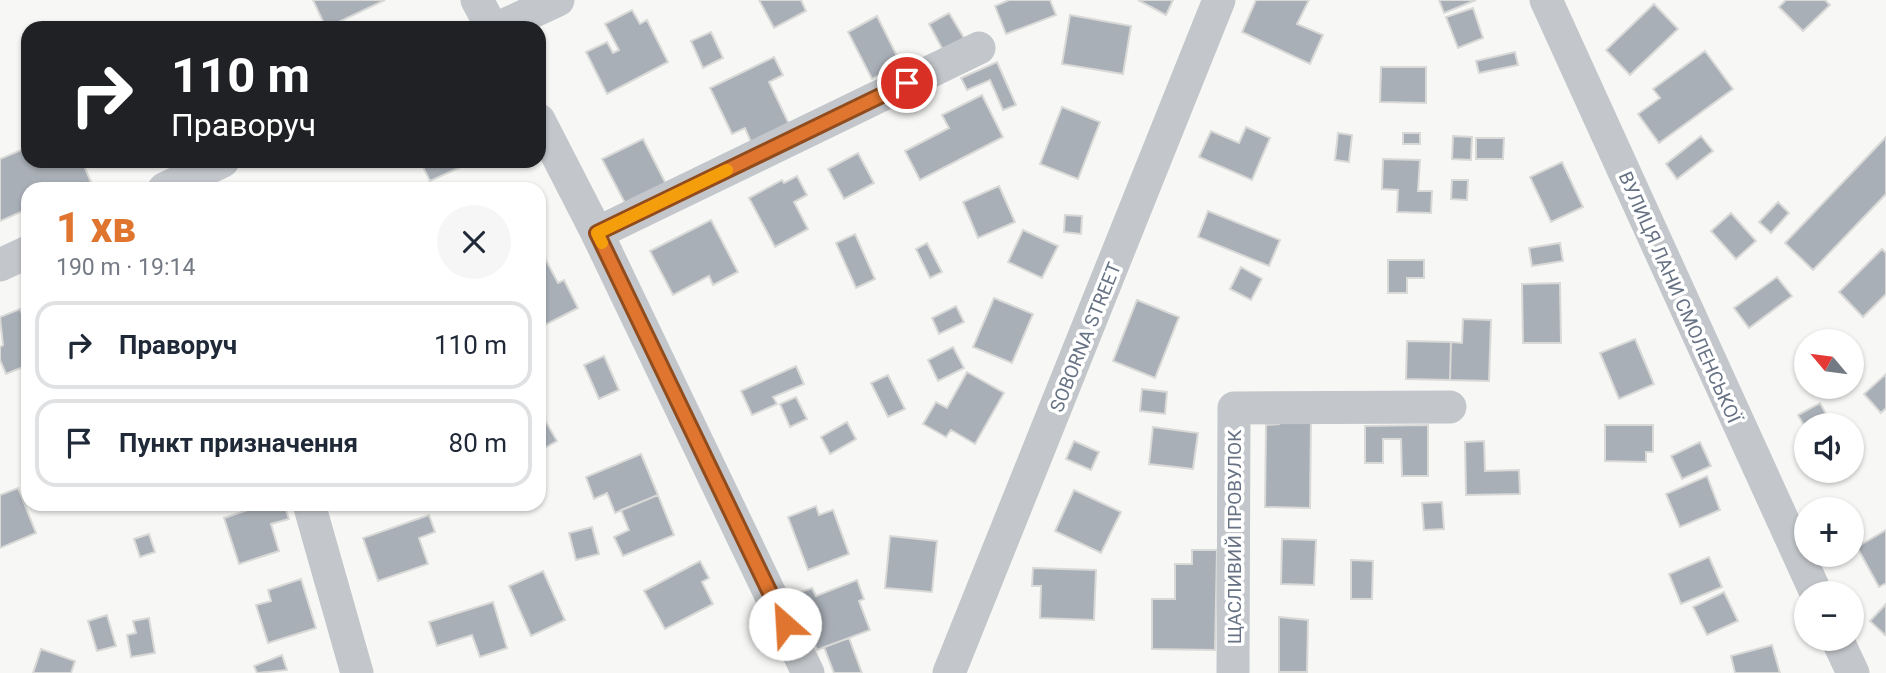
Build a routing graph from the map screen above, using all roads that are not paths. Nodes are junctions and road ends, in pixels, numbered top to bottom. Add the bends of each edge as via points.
1 (477, 0) edge
2 (558, 0) edge
3 (1219, 0) edge
4 (1546, 0) edge
5 (488, 21) edge
6 (513, 21) edge
7 (979, 48) dead end
8 (546, 134) edge
9 (219, 172) edge
10 (187, 182) edge
11 (597, 233) junction
12 (21, 255) edge
13 (0, 265) edge
14 (1450, 407) dead end
15 (311, 511) edge
16 (1811, 581) edge
17 (1843, 651) edge
18 (357, 673) edge
19 (808, 673) edge
20 (950, 673) edge
21 (1233, 673) edge
22 (1853, 673) edge

1 - 5 street
2 - 6 street
3 - 20 street, SOBORNA STREET
4 - 16 street, ВУЛИЦЯ ЛАНИ СМОЛЕНСЬКОЇ
7 - 11 street
8 - 11 street
9 - 10 street
11 - 19 street
12 - 13 street
14 - 21 street, ЩАСЛИВИЙ ПРОВУЛОК via 1234,408
15 - 18 street
17 - 22 street

